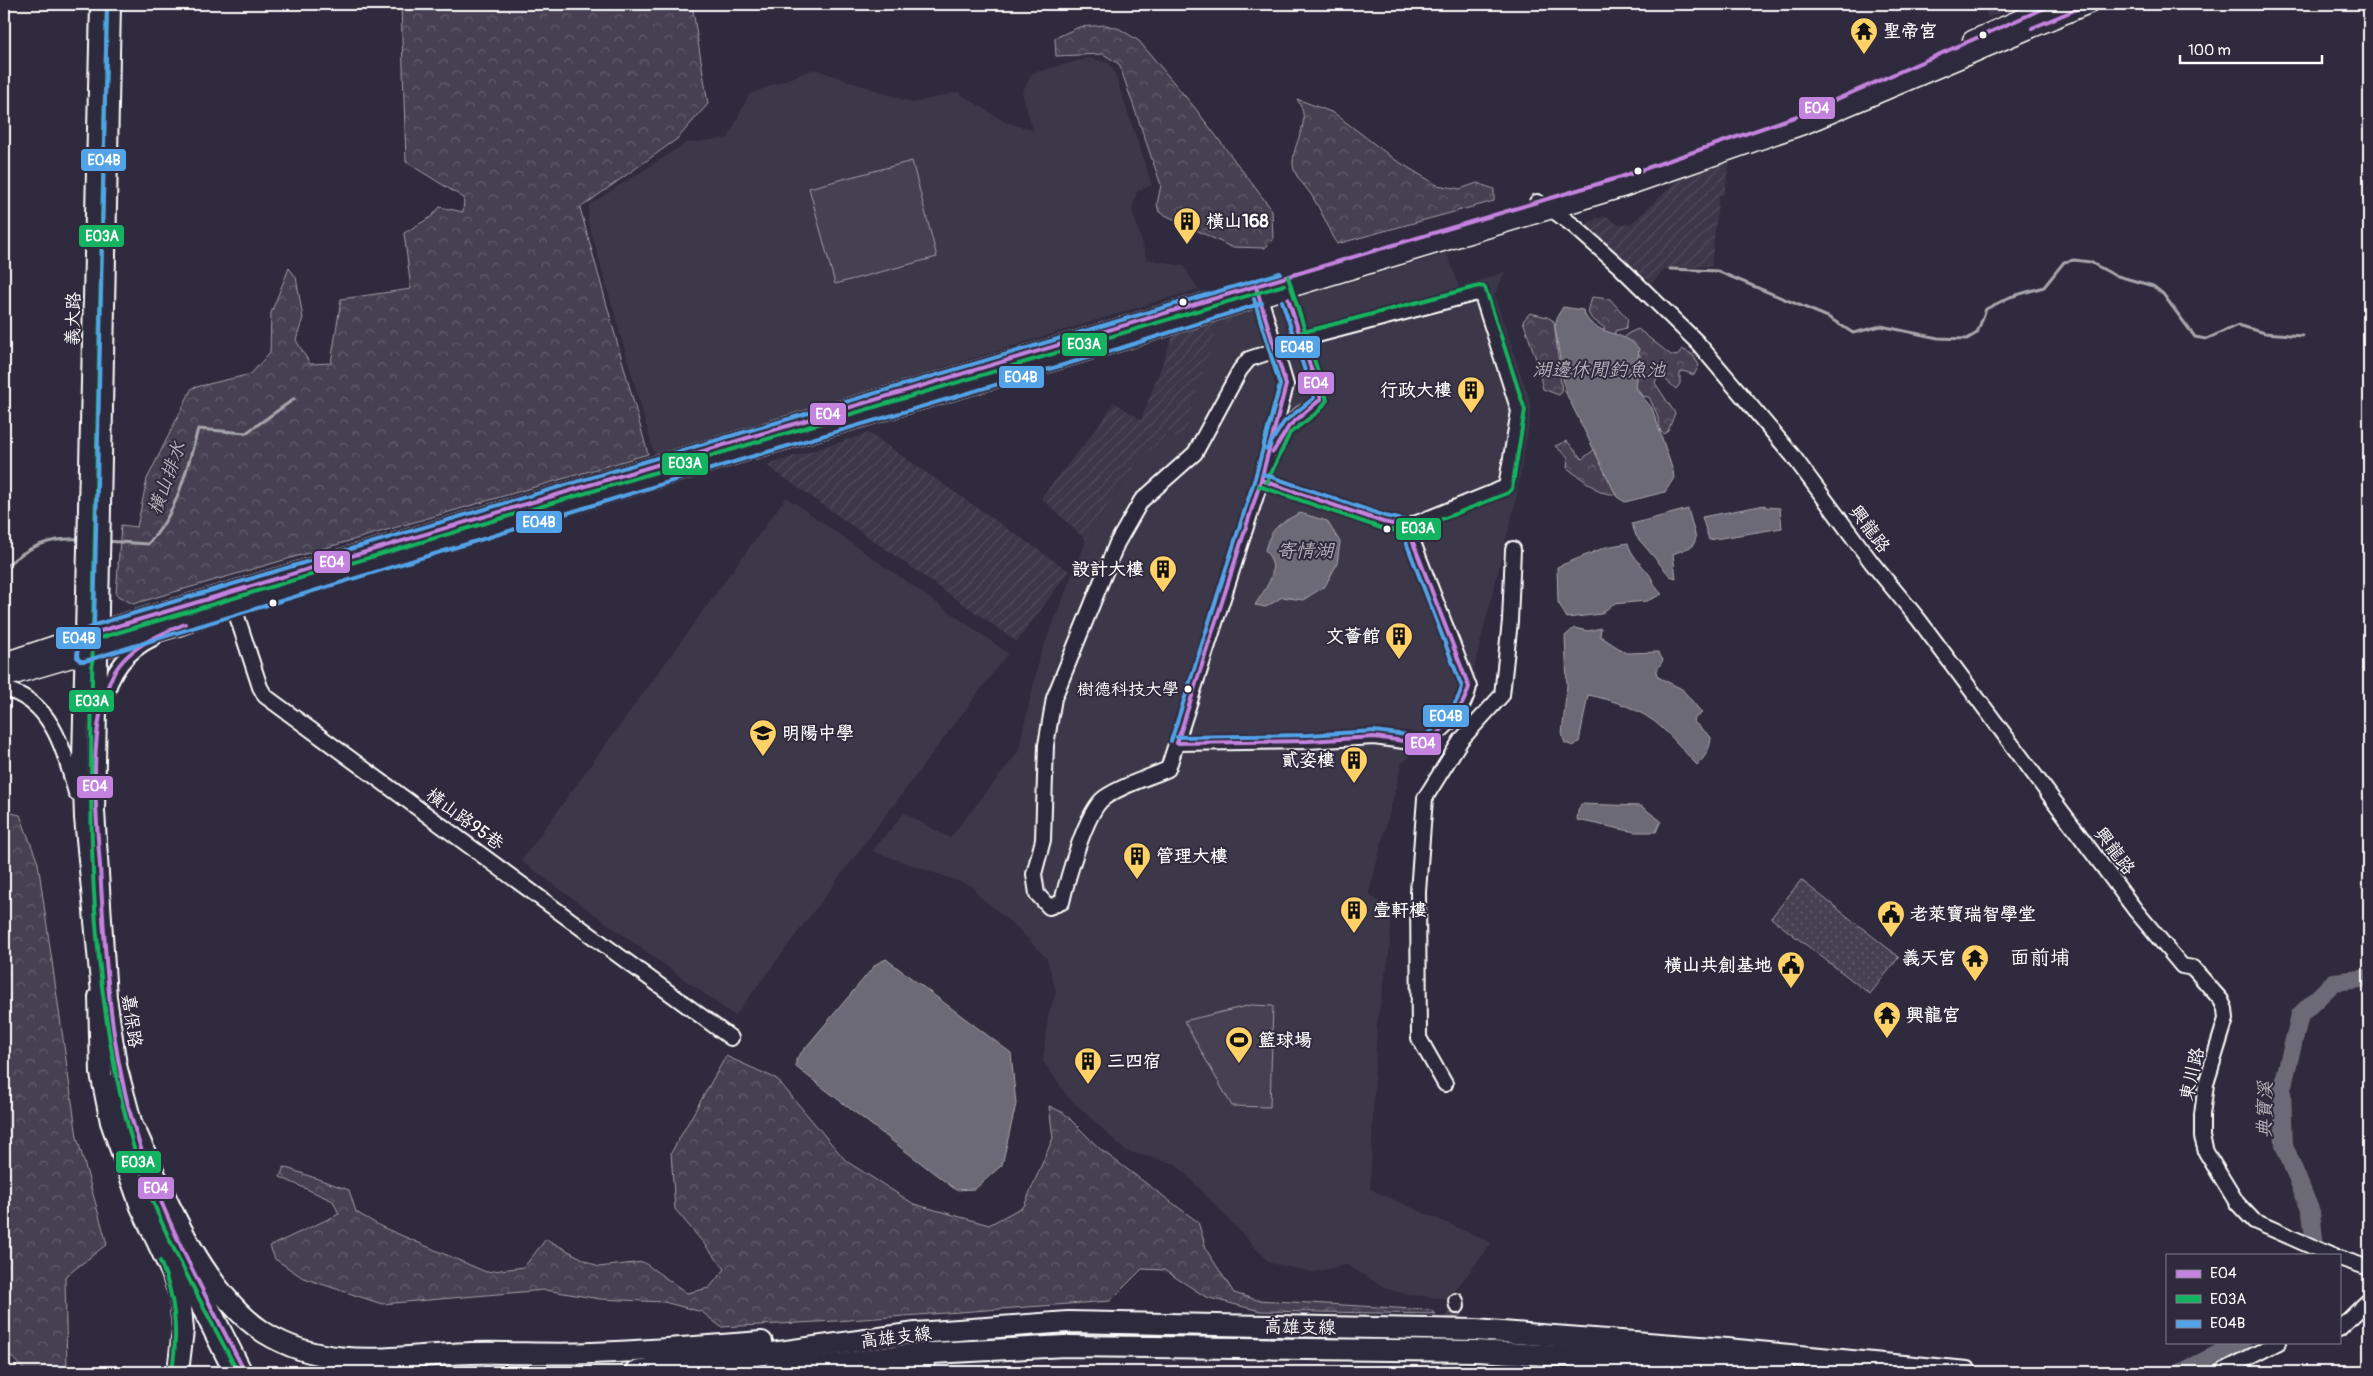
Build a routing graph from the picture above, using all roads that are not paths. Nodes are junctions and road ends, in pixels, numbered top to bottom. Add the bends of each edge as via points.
1 (98, 4) edge
2 (113, 4) edge
3 (2054, 4) edge
4 (2089, 4) edge
5 (1544, 206) junction
6 (1285, 290) junction
7 (1260, 297) junction
8 (1302, 339) junction
9 (1276, 350) junction
10 (103, 456) junction
11 (88, 457) junction
12 (1261, 480) junction
13 (1407, 527) junction
14 (1513, 549) dead end
15 (232, 600) junction
16 (177, 627) junction
17 (92, 633) junction
18 (91, 652) junction
19 (4, 662) edge
20 (4, 678) edge
21 (4, 689) edge
22 (98, 739) junction
23 (1177, 743) junction
24 (82, 818) junction
25 (2136, 911) joint
26 (99, 997) junction
27 (731, 1038) dead end
28 (1445, 1084) dead end
29 (136, 1132) junction
30 (2329, 1254) edge
31 (2342, 1259) edge
32 (2369, 1268) edge
33 (2369, 1300) edge
34 (2340, 1328) edge
35 (959, 1330) junction
36 (2275, 1344) edge
37 (1035, 1346) junction
38 (568, 1353) junction
39 (178, 1372) edge
40 (231, 1372) edge
41 (245, 1372) edge
42 (399, 1372) edge
43 (635, 1372) edge
44 (774, 1372) edge
45 (884, 1372) edge
46 (1784, 1372) edge
47 (1967, 1372) edge
48 (2221, 1372) edge

1 - 11 street, 義大路
2 - 10 street, 義大路
3 - 5 main road via 1803,114
4 - 5 main road via 1806,124 1685,167
5 - 6 main road
5 - 15 main road
5 - 25 street, 興龍路 via 1619,266 1698,342 1787,449 1931,636
6 - 7 main road
6 - 8 street
7 - 9 street
7 - 15 main road via 1110,345 754,450
8 - 12 street via 1321,400 1289,425
8 - 13 street via 1481,292 1519,411 1506,487
9 - 12 street via 1286,385
9 - 23 street via 1250,359 1240,370 1195,454 1142,501 1118,543 1076,639 1054,698 1046,745 1043,840 1034,874 1037,894 1049,907 1062,902 1066,881 1086,826 1103,799 1168,769
10 - 11 street
10 - 17 street, 義大路
11 - 17 street, 義大路
12 - 13 street via 1383,522
12 - 23 street
13 - 23 street via 1468,687 1466,700 1447,726 1426,744 1374,737
14 - 28 street via 1502,695 1461,740 1425,798 1418,892 1419,1038
15 - 16 main road
15 - 17 main road
15 - 27 street, 橫山路95巷 via 265,696
16 - 18 main road
16 - 22 street via 145,642 118,666 106,692
17 - 18 street
17 - 19 main road
18 - 20 main road
18 - 22 street, 嘉保路
18 - 24 street, 嘉保路 via 80,760
21 - 24 street via 37,707 52,725 66,758
22 - 29 street, 嘉保路 via 96,811 109,998 119,1066
24 - 26 street, 嘉保路
25 - 30 street, 東川路 via 2182,966 2193,968 2221,1000 2225,1010 2226,1019 2206,1084 2202,1115 2206,1152 2237,1203 2254,1221
26 - 39 highway via 101,1073 112,1122 141,1207 180,1296 183,1330
26 - 40 street, 嘉保路 via 115,1095 132,1158 154,1212
29 - 38 highway via 162,1192 217,1287 241,1315 265,1333 322,1356 350,1360 470,1353
29 - 41 street, 嘉保路 via 176,1237
31 - 32 street
33 - 34 street
35 - 38 highway
35 - 43 highway, 高雄支線
35 - 47 highway, 高雄支線 via 1068,1322 1476,1330
36 - 48 street
37 - 44 highway, 高雄支線 via 914,1354
37 - 45 highway
37 - 46 highway, 高雄支線 via 1476,1351 1721,1365
38 - 42 highway

